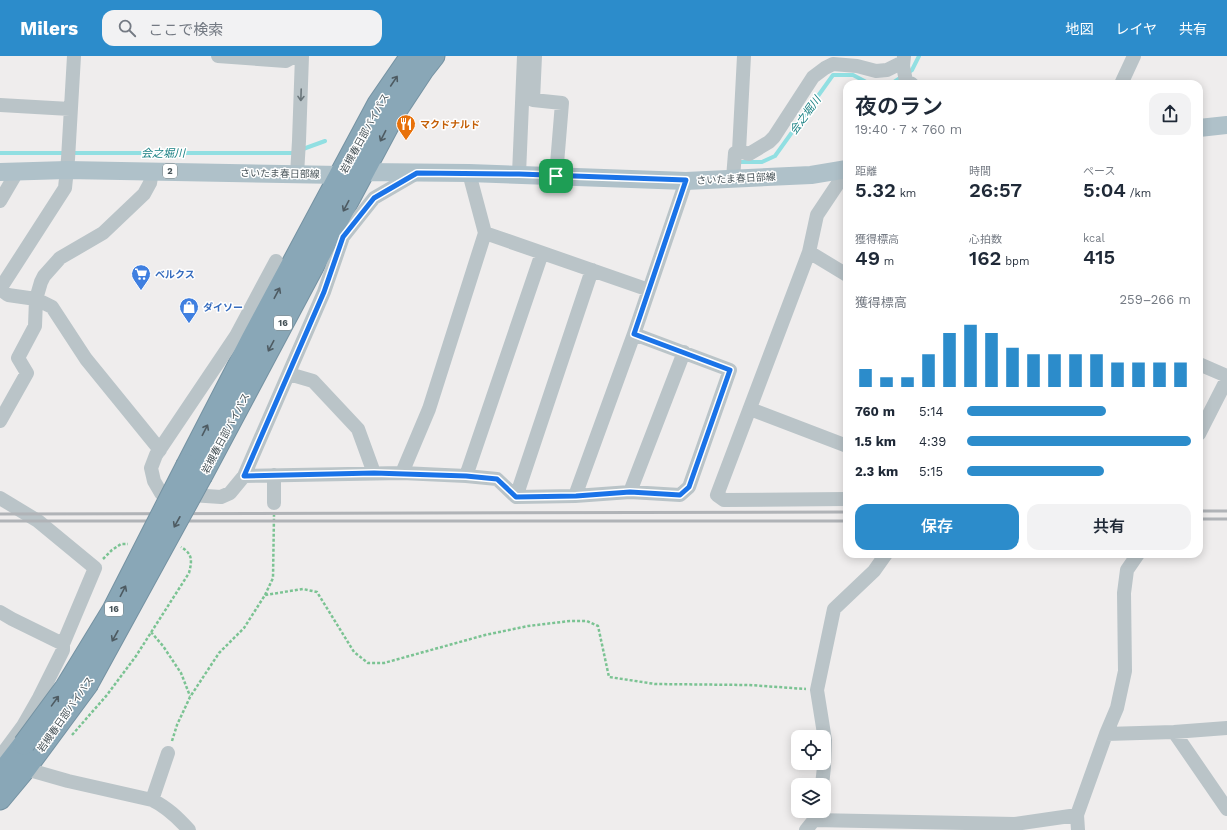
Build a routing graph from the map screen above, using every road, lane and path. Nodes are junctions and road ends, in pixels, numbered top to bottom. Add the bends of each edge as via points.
1 (74, 56) edge
2 (218, 56) edge
3 (295, 56) edge
4 (302, 56) edge
5 (411, 56) edge
6 (434, 56) edge
7 (524, 56) edge
8 (535, 56) edge
9 (744, 56) edge
10 (1134, 56) edge
11 (906, 74) edge
12 (1123, 80) edge
13 (0, 105) edge
14 (70, 109) junction
15 (1227, 125) edge
16 (1203, 128) edge
17 (739, 152) junction
18 (68, 160) junction
19 (297, 167) junction
20 (557, 167) junction
21 (843, 170) edge
22 (152, 171) junction
23 (8, 172) edge
24 (364, 172) junction
25 (417, 173) junction
26 (469, 173) junction
27 (519, 174) junction
28 (340, 175) junction
29 (843, 175) edge
30 (733, 178) junction
31 (686, 180) junction
32 (0, 201) edge
33 (485, 233) junction
34 (809, 252) junction
35 (542, 253) junction
36 (276, 261) dead end
37 (592, 270) junction
38 (843, 273) edge
39 (0, 289) edge
40 (649, 290) junction
41 (36, 299) junction
42 (634, 334) junction
43 (684, 352) junction
44 (1203, 366) edge
45 (289, 374) junction
46 (1227, 377) edge
47 (750, 409) junction
48 (0, 421) edge
49 (1203, 426) edge
50 (843, 444) edge
51 (160, 450) junction
52 (195, 470) junction
53 (374, 473) junction
54 (402, 473) junction
55 (274, 475) junction
56 (244, 476) junction
57 (466, 476) junction
58 (630, 492) junction
59 (576, 496) junction
60 (516, 497) junction
61 (0, 498) edge
62 (843, 498) edge
63 (274, 503) joint
64 (883, 558) edge
65 (1135, 558) edge
66 (265, 595) junction
67 (0, 612) edge
68 (151, 632) dead end
69 (63, 644) junction
70 (817, 690) junction
71 (190, 696) junction
72 (1227, 728) edge
73 (1174, 732) junction
74 (1106, 734) junction
75 (168, 753) joint
76 (7, 765) edge
77 (823, 778) edge
78 (0, 799) edge
79 (152, 800) junction
80 (1227, 809) edge
81 (1077, 815) junction
82 (812, 820) edge
83 (189, 830) edge
84 (1078, 830) edge

1 - 14 street
2 - 3 street via 286,61
4 -> 19 street
28 -> 5 highway, 岩槻春日部バイパス / 16 via 378,104
6 -> 24 highway, 岩槻春日部バイパス / 16 via 396,112
7 - 27 street
8 - 20 street via 533,100 562,103
9 - 17 street
10 - 12 street
11 - 17 street via 833,64 813,77 769,142 749,154
13 - 14 street
14 - 18 street
15 - 16 main road
17 - 30 street via 735,153
18 - 22 main road, さいたま春日部線 / 2
18 - 23 main road, さいたま春日部線 / 2
18 - 39 street via 65,188
19 - 22 main road, さいたま春日部線 / 2
19 - 28 main road, さいたま春日部線 / 2
20 - 27 main road, さいたま春日部線 / 2
20 - 31 main road, さいたま春日部線 / 2
21 - 30 main road, さいたま春日部線 / 2 via 811,175
22 - 41 street via 150,183 144,194 103,233 60,258 44,276
23 - 32 street
24 - 25 main road, さいたま春日部線 / 2
24 - 28 main road, さいたま春日部線 / 2
24 -> 52 highway, 岩槻春日部バイパス / 16
25 - 26 main road, さいたま春日部線 / 2
25 - 45 street via 374,198 343,237 324,292
26 - 27 main road, さいたま春日部線 / 2
26 - 33 street
52 -> 28 highway, 岩槻春日部バイパス / 16 via 252,339
29 - 34 street via 817,215
30 - 31 main road, さいたま春日部線 / 2
31 - 40 street
33 - 35 street
33 - 54 street via 428,409
34 - 38 street
34 - 47 street
35 - 37 street
35 - 57 street
36 - 51 street via 236,336
37 - 40 street
37 - 60 street
39 - 41 street via 8,295
40 - 42 street
41 - 48 street via 35,326 18,358 27,373
41 - 51 street via 52,308 86,359
42 - 43 street
42 - 59 street
43 - 58 street
43 - 58 street via 730,370 689,487 680,495
44 - 46 street
45 - 53 street via 312,381 358,429
45 - 56 street
46 - 49 street
47 - 50 street
47 - 62 street via 717,495 724,500
51 - 56 street via 151,468 154,481 161,493 222,497 230,493
52 - 76 highway, 岩槻春日部バイパス / 16, bridge via 87,685 31,748
53 - 54 street
53 - 55 street
54 - 57 street
55 - 56 street
55 - 63 street
57 - 60 street via 497,479
58 - 59 street
59 - 60 street
61 - 69 street via 38,521 95,568
63 - 66 path via 273,578
64 - 70 street via 874,571 834,609
65 - 74 street via 1127,570 1124,593 1124,670 1117,708
66 - 70 path via 303,589 317,592 354,652 368,663 384,663 528,626 570,621 587,622 598,626 609,677 655,684 749,685
66 - 71 path via 244,628 219,653
67 - 69 street
68 - 71 path via 181,672
69 - 76 street via 63,650 23,726
70 - 77 street via 825,740
71 - 75 path
72 - 73 street
73 - 74 street
73 - 80 street
74 - 81 street
75 - 79 street
76 - 78 highway, 岩槻春日部バイパス / 16
76 - 79 street
79 - 83 street via 176,816
81 - 82 street via 1015,824
81 - 84 street

